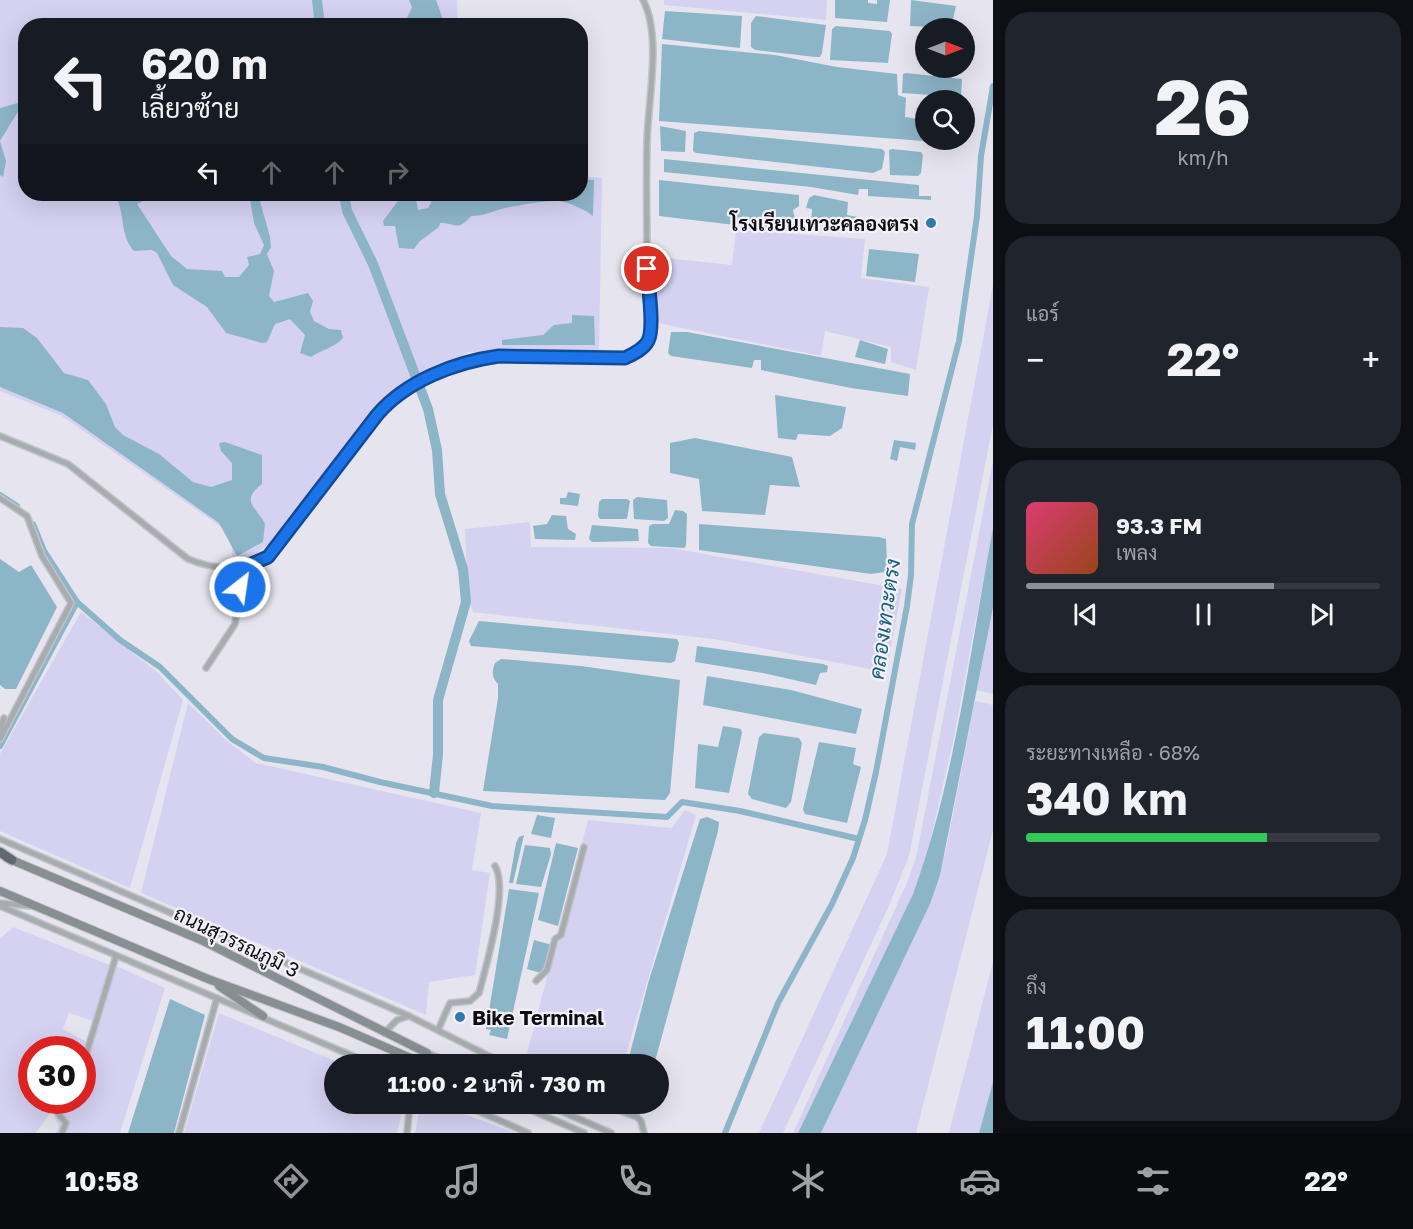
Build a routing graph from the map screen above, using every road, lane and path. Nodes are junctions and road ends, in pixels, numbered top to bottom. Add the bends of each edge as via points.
1 (643, 0) edge
2 (0, 435) edge
3 (0, 498) edge
4 (242, 568) junction
5 (206, 668) dead end
6 (4, 718) dead end
7 (0, 730) edge
8 (0, 738) edge
9 (0, 839) edge
10 (584, 847) dead end
11 (0, 854) edge
12 (12, 860) joint
13 (495, 866) dead end
14 (0, 891) edge
15 (0, 905) edge
16 (38, 907) junction
17 (116, 956) junction
18 (208, 979) junction
19 (536, 981) dead end
20 (217, 998) junction
21 (263, 1016) junction
22 (409, 1016) junction
23 (438, 1030) junction
24 (384, 1033) junction
25 (92, 1036) edge
26 (427, 1053) edge
27 (349, 1054) edge
28 (402, 1054) edge
29 (485, 1054) edge
30 (58, 1114) edge
31 (409, 1114) edge
32 (485, 1114) edge
33 (540, 1114) edge
34 (568, 1114) edge
35 (629, 1114) edge
36 (62, 1133) edge
37 (179, 1133) edge
38 (407, 1133) edge
39 (528, 1133) edge
40 (584, 1133) edge
41 (611, 1133) edge
42 (644, 1133) edge

1 - 4 street via 652,31 647,141 651,331 648,341 625,358 499,356 461,363 412,386 387,403 268,557
2 - 4 street via 68,464 188,559 207,567
3 - 8 street via 27,516 42,556 71,603
4 - 5 street via 235,624
6 - 7 street
9 - 22 street
10 - 19 street via 561,935 555,939 547,970
11 - 12 highway
12 - 24 main road, ถนนสุวรรณภูมิ 3 via 201,940
13 - 23 street via 498,901 479,993 470,1001 450,1003
14 - 16 main road, ถนนสุวรรณภูมิ 3
15 - 16 street
15 - 17 street
16 - 18 main road, ถนนสุวรรณภูมิ 3
17 - 20 street
17 - 25 street
18 - 21 main road
18 - 28 main road, ถนนสุวรรณภูมิ 3
20 - 21 street
20 - 37 street
21 - 27 street
22 - 23 street
22 - 24 street via 397,1020
23 - 29 street
24 - 26 main road, ถนนสุวรรณภูมิ 3
30 - 36 street via 66,1123
31 - 38 street
32 - 39 street
33 - 40 street
34 - 41 street
35 - 42 street via 641,1121

